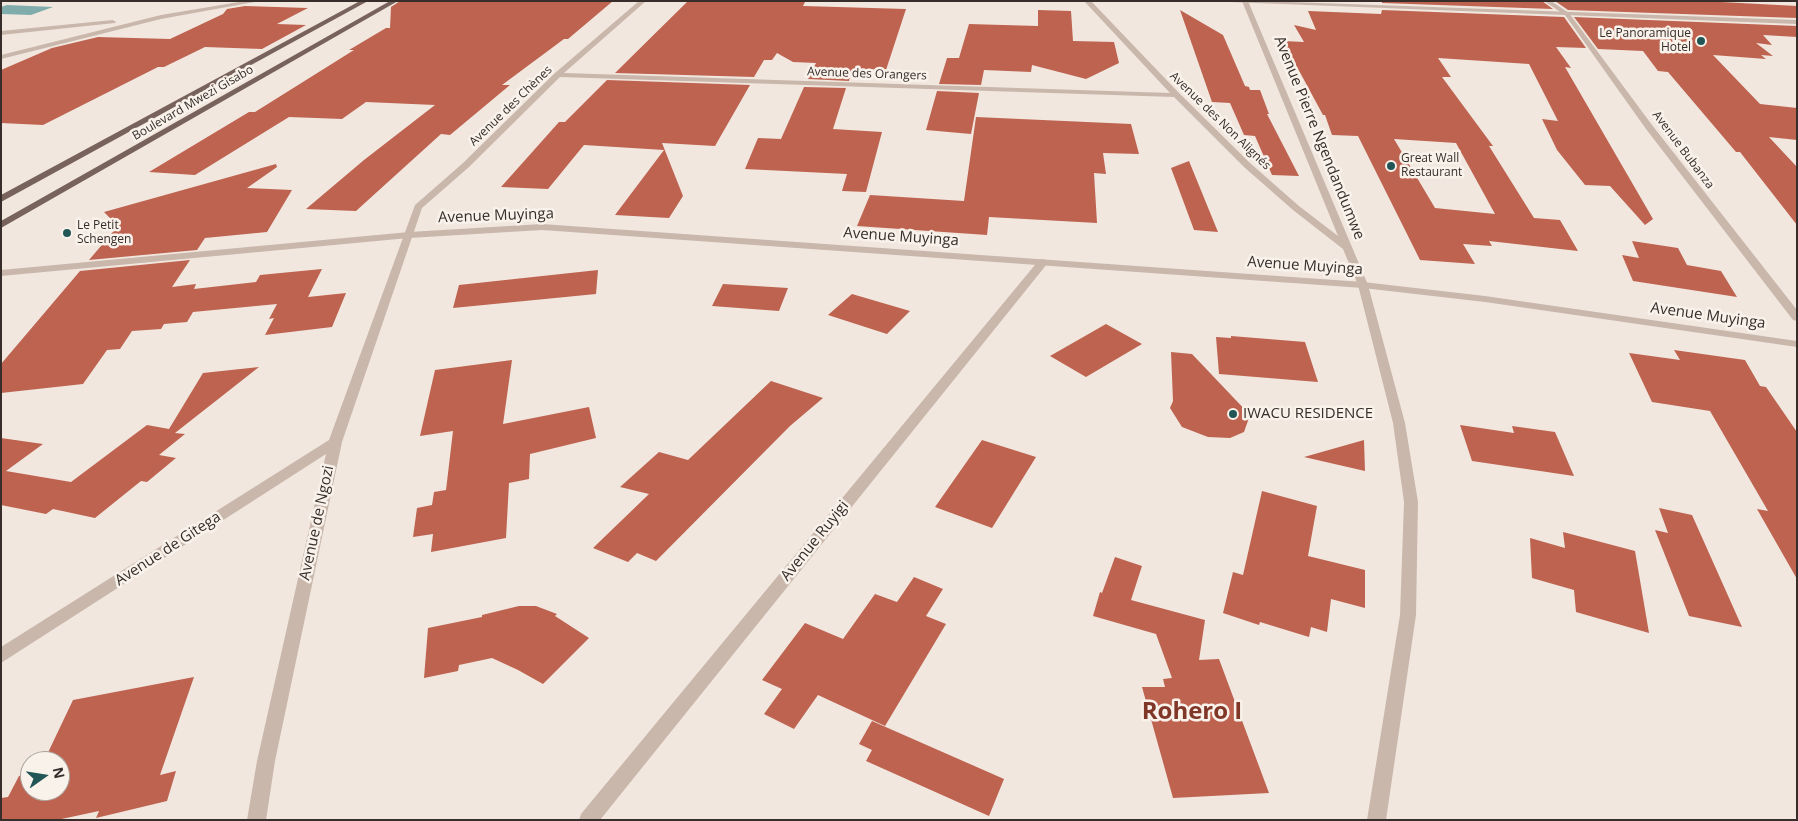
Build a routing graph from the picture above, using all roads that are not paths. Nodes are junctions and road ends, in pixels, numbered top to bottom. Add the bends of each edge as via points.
1 (257, 1) edge
2 (365, 1) edge
3 (395, 1) edge
4 (642, 1) edge
5 (1087, 1) edge
6 (1207, 1) edge
7 (1547, 1) edge
8 (1246, 2) edge
9 (1566, 14) junction
10 (161, 17) junction
11 (1797, 22) edge
12 (1, 33) edge
13 (1, 57) edge
14 (558, 75) junction
15 (1176, 95) junction
16 (1, 199) edge
17 (1, 225) edge
18 (409, 235) junction
19 (1347, 248) junction
20 (1043, 262) junction
21 (1, 273) edge
22 (1363, 285) junction
23 (1797, 318) edge
24 (1797, 344) edge
25 (335, 442) junction
26 (1, 656) edge
27 (256, 820) edge
28 (588, 820) edge
29 (1376, 820) edge

1 - 10 street
2 - 16 main road, Boulevard Mwezi Gisabo
3 - 17 main road, Boulevard Mwezi Gisabo
4 - 14 street, Avenue des Chènes
5 - 15 street, Avenue des Non Alignés
6 - 8 street
7 - 9 street, Avenue Bubanza
8 - 9 street
8 - 19 street, Avenue Pierre Ngendandumwe
9 - 11 street
9 - 23 street, Avenue Bubanza
10 - 12 street
10 - 13 street
14 - 15 street, Avenue des Orangers
14 - 18 street, Avenue des Chènes via 418,207
15 - 19 street, Avenue des Non Alignés via 1247,165
18 - 20 street, Avenue Muyinga via 542,227
18 - 21 street, Avenue Muyinga
18 - 25 street, Avenue de Ngozi
19 - 22 street, Avenue Pierre Ngendandumwe
20 - 22 street, Avenue Muyinga
20 - 28 street, Avenue Ruyigi
22 - 24 street, Avenue Muyinga via 1485,299
22 - 29 street, Avenue Pierre Ngendandumwe via 1399,423 1411,502 1408,615
25 - 26 street, Avenue de Gitega
25 - 27 street, Avenue de Ngozi

